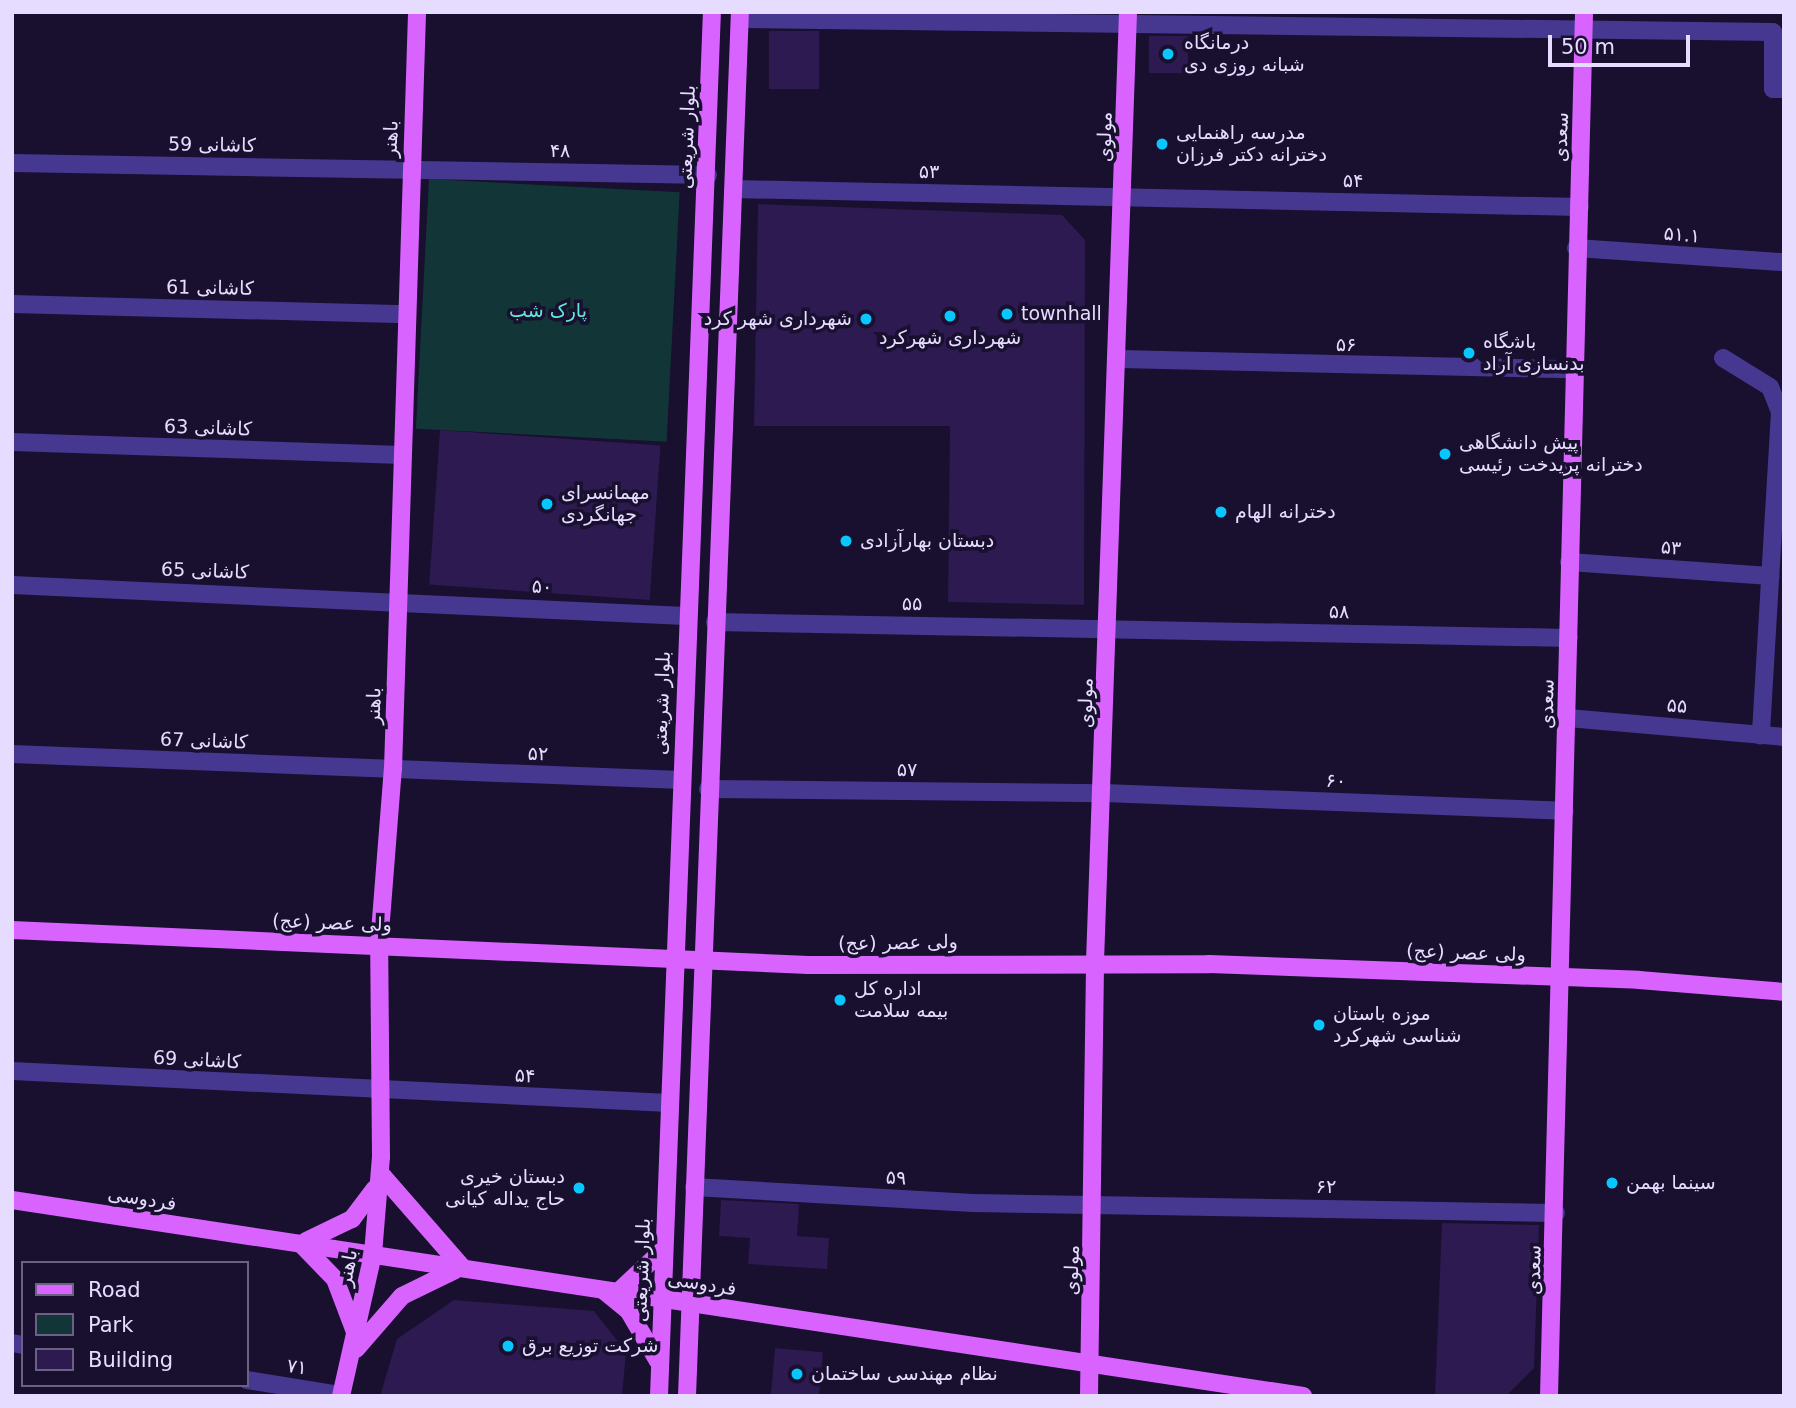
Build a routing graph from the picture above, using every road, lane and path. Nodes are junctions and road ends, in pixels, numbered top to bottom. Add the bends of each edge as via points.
1 (417, 12) edge
2 (712, 12) edge
3 (740, 16) edge
4 (1128, 20) edge
5 (1585, 21) edge
6 (1784, 89) edge
7 (12, 163) edge
8 (411, 169) junction
9 (708, 175) junction
10 (733, 189) junction
11 (1124, 198) junction
12 (1580, 207) junction
13 (1576, 248) junction
14 (1784, 262) edge
15 (12, 304) edge
16 (406, 314) junction
17 (1723, 358) dead end
18 (1119, 359) junction
19 (1573, 369) junction
20 (12, 442) edge
21 (402, 455) junction
22 (1779, 529) edge
23 (1569, 562) junction
24 (1771, 576) junction
25 (12, 585) edge
26 (397, 600) junction
27 (685, 616) junction
28 (715, 622) junction
29 (1108, 628) junction
30 (1569, 638) junction
31 (1567, 718) junction
32 (1761, 735) junction
33 (1784, 737) edge
34 (12, 754) edge
35 (393, 769) junction
36 (681, 780) junction
37 (708, 789) junction
38 (1104, 793) junction
39 (1565, 811) junction
40 (12, 930) edge
41 (379, 945) junction
42 (675, 960) junction
43 (702, 961) junction
44 (1095, 962) junction
45 (1563, 978) junction
46 (1784, 992) edge
47 (12, 1071) edge
48 (379, 1090) junction
49 (670, 1103) junction
50 (380, 1173) junction
51 (694, 1187) junction
52 (12, 1200) edge
53 (1095, 1202) junction
54 (1556, 1213) junction
55 (299, 1243) junction
56 (664, 1249) junction
57 (373, 1254) junction
58 (463, 1268) junction
59 (611, 1291) junction
60 (663, 1299) junction
61 (691, 1304) junction
62 (355, 1350) junction
63 (660, 1364) junction
64 (1090, 1366) junction
65 (248, 1380) edge
66 (341, 1396) edge
67 (659, 1396) edge
68 (687, 1396) edge
69 (1089, 1396) edge
70 (1303, 1396) edge
71 (1549, 1396) edge

1 - 8 main road, باهنر
2 - 9 main road, بلوار شریعتی
3 - 4 street
3 - 10 main road
4 - 5 street
4 - 11 main road, مولوی
5 - 6 street via 1773,32 1773,89
5 - 12 main road, سعدی
7 - 8 street, کاشانی 59
8 - 9 street, ۴۸
8 - 16 main road, باهنر
9 - 10 main road
9 - 27 main road, بلوار شریعتی
10 - 11 street, ۵۳
10 - 28 main road
11 - 12 street, ۵۴
11 - 18 main road, مولوی
12 - 13 main road, سعدی
13 - 14 street, ۵۱.۱
13 - 19 main road, سعدی
15 - 16 street, کاشانی 61
16 - 21 main road, باهنر
17 - 22 street via 1770,387 1777,400
18 - 19 street, ۵۶
18 - 29 main road, مولوی
19 - 23 main road, سعدی
20 - 21 street, کاشانی 63
21 - 26 main road, باهنر
22 - 24 street
23 - 24 street, ۵۳
23 - 30 main road, سعدی
24 - 32 street
25 - 26 street, کاشانی 65
26 - 27 street, ۵۰
26 - 35 main road, باهنر
27 - 36 main road, بلوار شریعتی
28 - 29 street, ۵۵
28 - 37 main road
29 - 30 street, ۵۸
29 - 38 main road, مولوی
30 - 31 main road, سعدی
31 - 32 street, ۵۵
31 - 39 main road, سعدی
32 - 33 street, ۵۵
34 - 35 street, کاشانی 67
35 - 36 street, ۵۲
35 - 41 main road, باهنر
36 - 42 main road, بلوار شریعتی
37 - 38 street, ۵۷
37 - 43 main road
38 - 39 street, ۶۰
38 - 44 main road, مولوی
39 - 45 main road, سعدی
40 - 41 main road, ولی عصر (عج)
41 - 42 main road, ولی عصر (عج)
41 - 48 main road, باهنر
42 - 43 main road, ولی عصر (عج)
42 - 49 main road, بلوار شریعتی
43 - 44 main road, ولی عصر (عج)
43 - 51 main road
44 - 45 main road, ولی عصر (عج)
44 - 53 main road, مولوی
45 - 46 main road, ولی عصر (عج)
45 - 54 main road, سعدی
47 - 48 street, کاشانی 69
48 - 49 street, ۵۴
48 - 50 main road, باهنر
49 - 56 main road, بلوار شریعتی
50 - 55 main road via 369,1203 352,1219
50 - 57 main road, باهنر
50 - 58 main road
51 - 53 street, ۵۹ via 973,1203
51 - 61 main road
52 - 55 main road, فردوسی
53 - 54 street, ۶۲
53 - 64 main road, مولوی
54 - 71 main road, سعدی
55 - 57 main road, فردوسی
55 - 62 main road via 342,1292
56 - 59 main road
56 - 60 main road, بلوار شریعتی
57 - 58 main road, فردوسی
57 - 62 main road, باهنر
58 - 59 main road, فردوسی
58 - 62 main road via 402,1296
59 - 60 main road, فردوسی
59 - 63 main road via 628,1310
60 - 61 main road, فردوسی
60 - 63 main road, بلوار شریعتی
61 - 64 main road, فردوسی
61 - 68 main road
62 - 66 main road, باهنر
63 - 67 main road, بلوار شریعتی
64 - 69 main road, مولوی
64 - 70 main road, فردوسی
65 - 66 street, ۷۱

